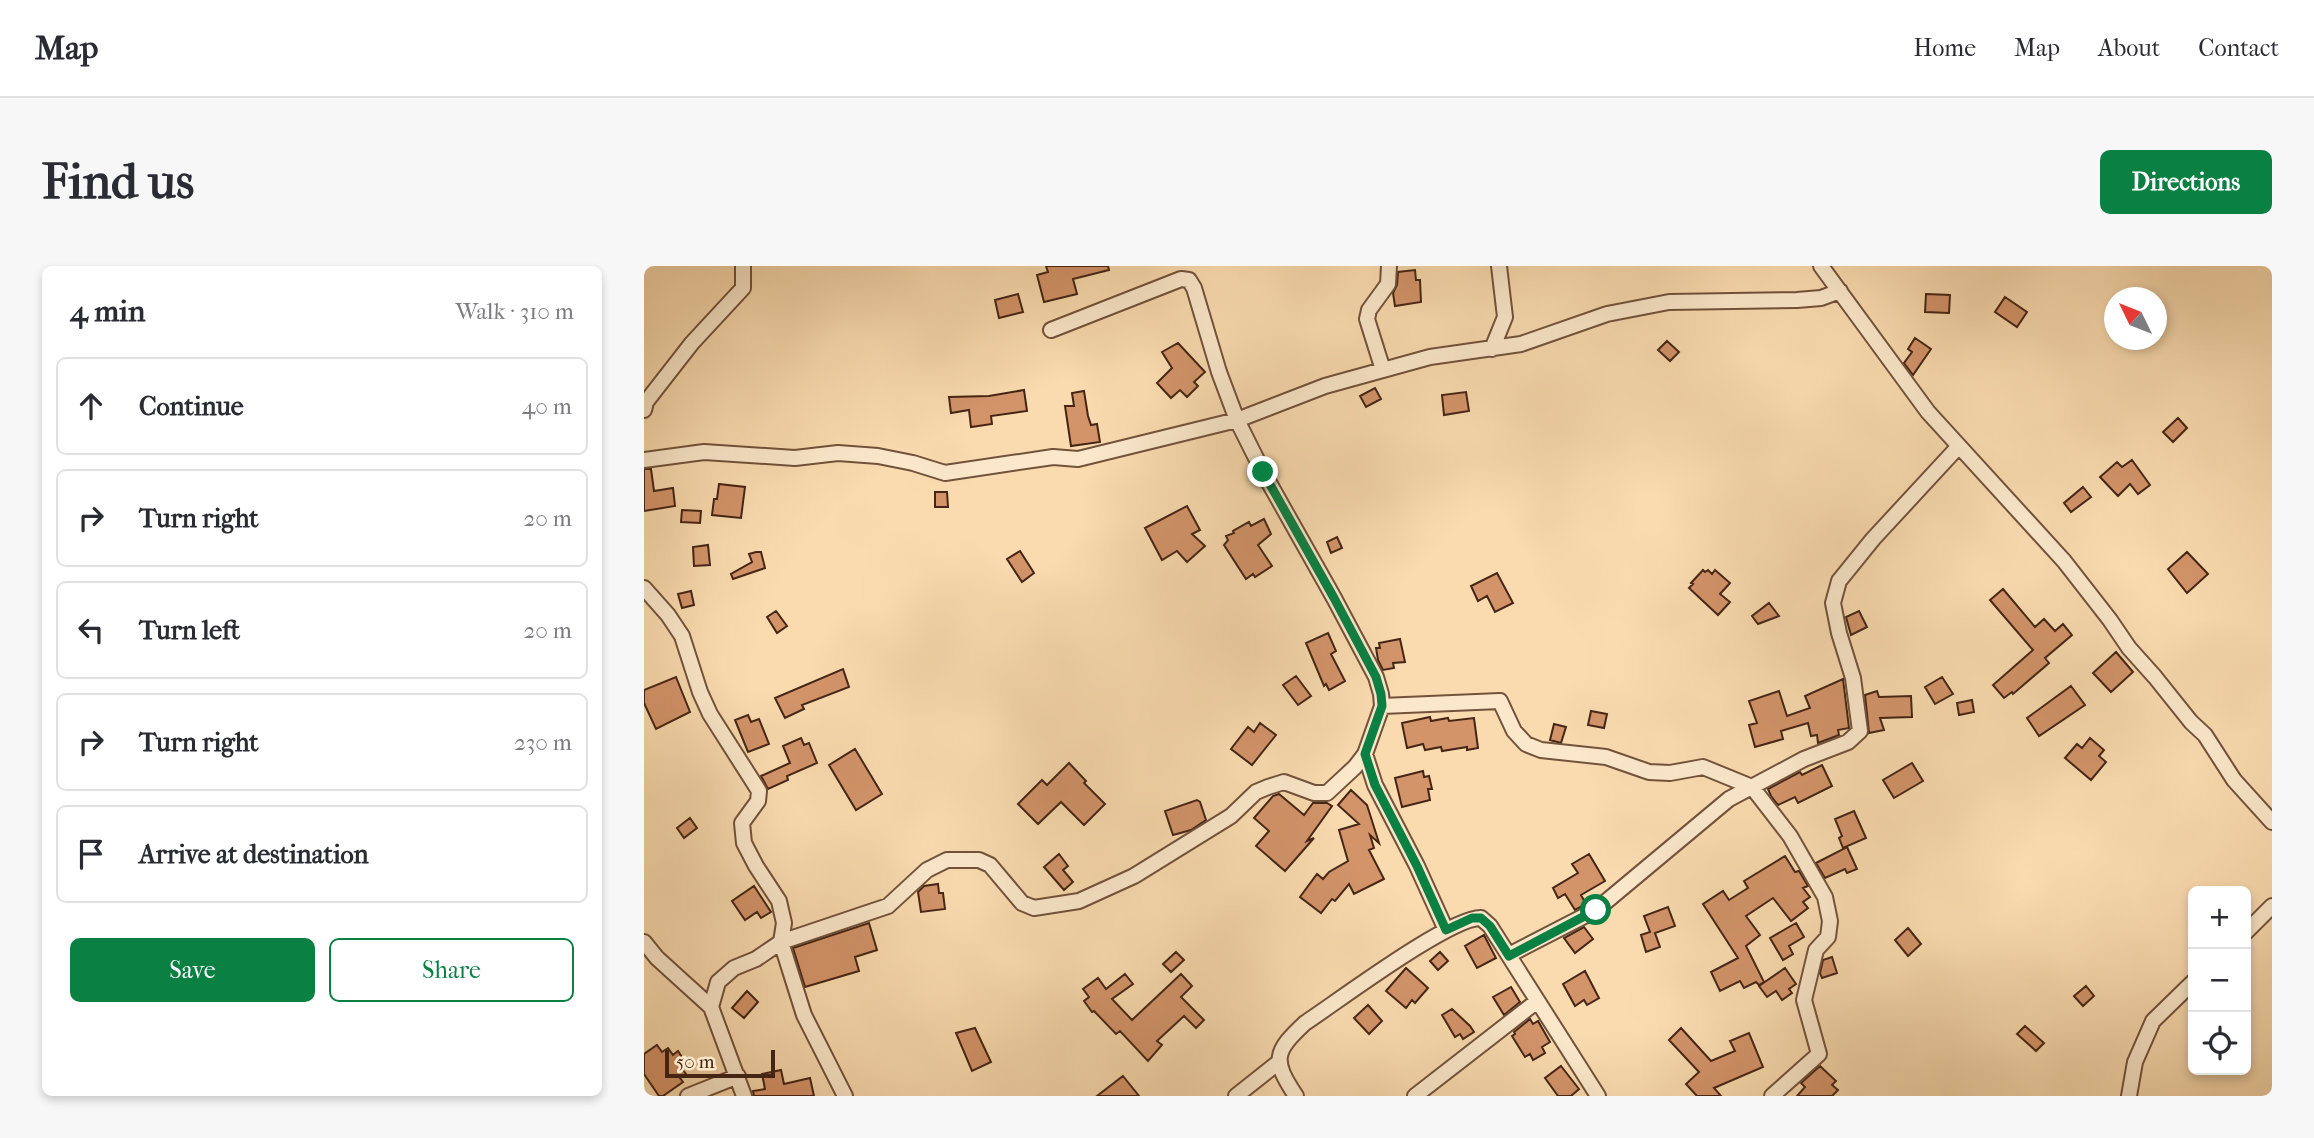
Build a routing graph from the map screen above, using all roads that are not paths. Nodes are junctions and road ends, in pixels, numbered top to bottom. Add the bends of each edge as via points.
1 (743, 266) edge
2 (1389, 266) edge
3 (1499, 266) edge
4 (1821, 266) edge
5 (1840, 291) junction
6 (1051, 330) dead end
7 (1492, 349) junction
8 (1383, 370) junction
9 (644, 410) edge
10 (1237, 419) junction
11 (1959, 446) junction
12 (644, 460) edge
13 (644, 588) edge
14 (1382, 706) junction
15 (1365, 754) junction
16 (1752, 787) junction
17 (2272, 822) edge
18 (2272, 906) edge
19 (2251, 927) edge
20 (1446, 930) junction
21 (644, 942) edge
22 (781, 943) junction
23 (1509, 956) junction
24 (2188, 987) edge
25 (1536, 1002) junction
26 (711, 1007) junction
27 (1279, 1062) junction
28 (738, 1076) junction
29 (688, 1096) edge
30 (744, 1096) edge
31 (845, 1096) edge
32 (1236, 1096) edge
33 (1296, 1096) edge
34 (1415, 1096) edge
35 (1598, 1096) edge
36 (1772, 1096) edge
37 (2129, 1096) edge

1 - 9 street via 743,288 692,343
2 - 8 street via 1388,284 1367,319
3 - 7 street via 1505,317
4 - 5 street
5 - 7 street via 1821,299 1669,302 1607,314 1521,344
5 - 11 street via 1928,412
6 - 10 street via 1181,279 1189,280
7 - 8 street via 1430,356
8 - 10 street
10 - 12 street via 1078,458 1053,457 945,473 878,456 838,453 795,458 704,452
10 - 14 street via 1376,677
11 - 16 street via 1839,581 1833,603 1853,678 1860,731 1848,742 1804,758
11 - 17 street via 2064,561 2129,648 2205,735 2234,780
13 - 22 street via 682,636 710,714 759,791 758,801 741,823 744,843 779,901 784,923
14 - 15 street
14 - 16 street via 1500,701 1514,731 1526,744 1541,750 1606,757 1649,772 1703,768
15 - 20 street via 1375,785
15 - 22 street via 1327,793 1284,782 1256,792 1231,816 1134,877 1079,901 1034,908 1022,903 990,865 979,860 947,860 927,870 888,906
16 - 23 street via 1729,799 1596,910
16 - 36 street via 1790,836 1825,897 1830,921 1828,937 1816,950 1804,1000 1819,1054
18 - 19 street
20 - 23 street via 1481,918
20 - 27 street via 1305,1023 1283,1044
21 - 26 street
22 - 26 street via 718,982
22 - 31 street via 804,1016
23 - 25 street
24 - 37 street via 2153,1021 2135,1062
25 - 34 street
25 - 35 street
26 - 28 street
27 - 32 street
27 - 33 street
28 - 29 street
28 - 30 street

